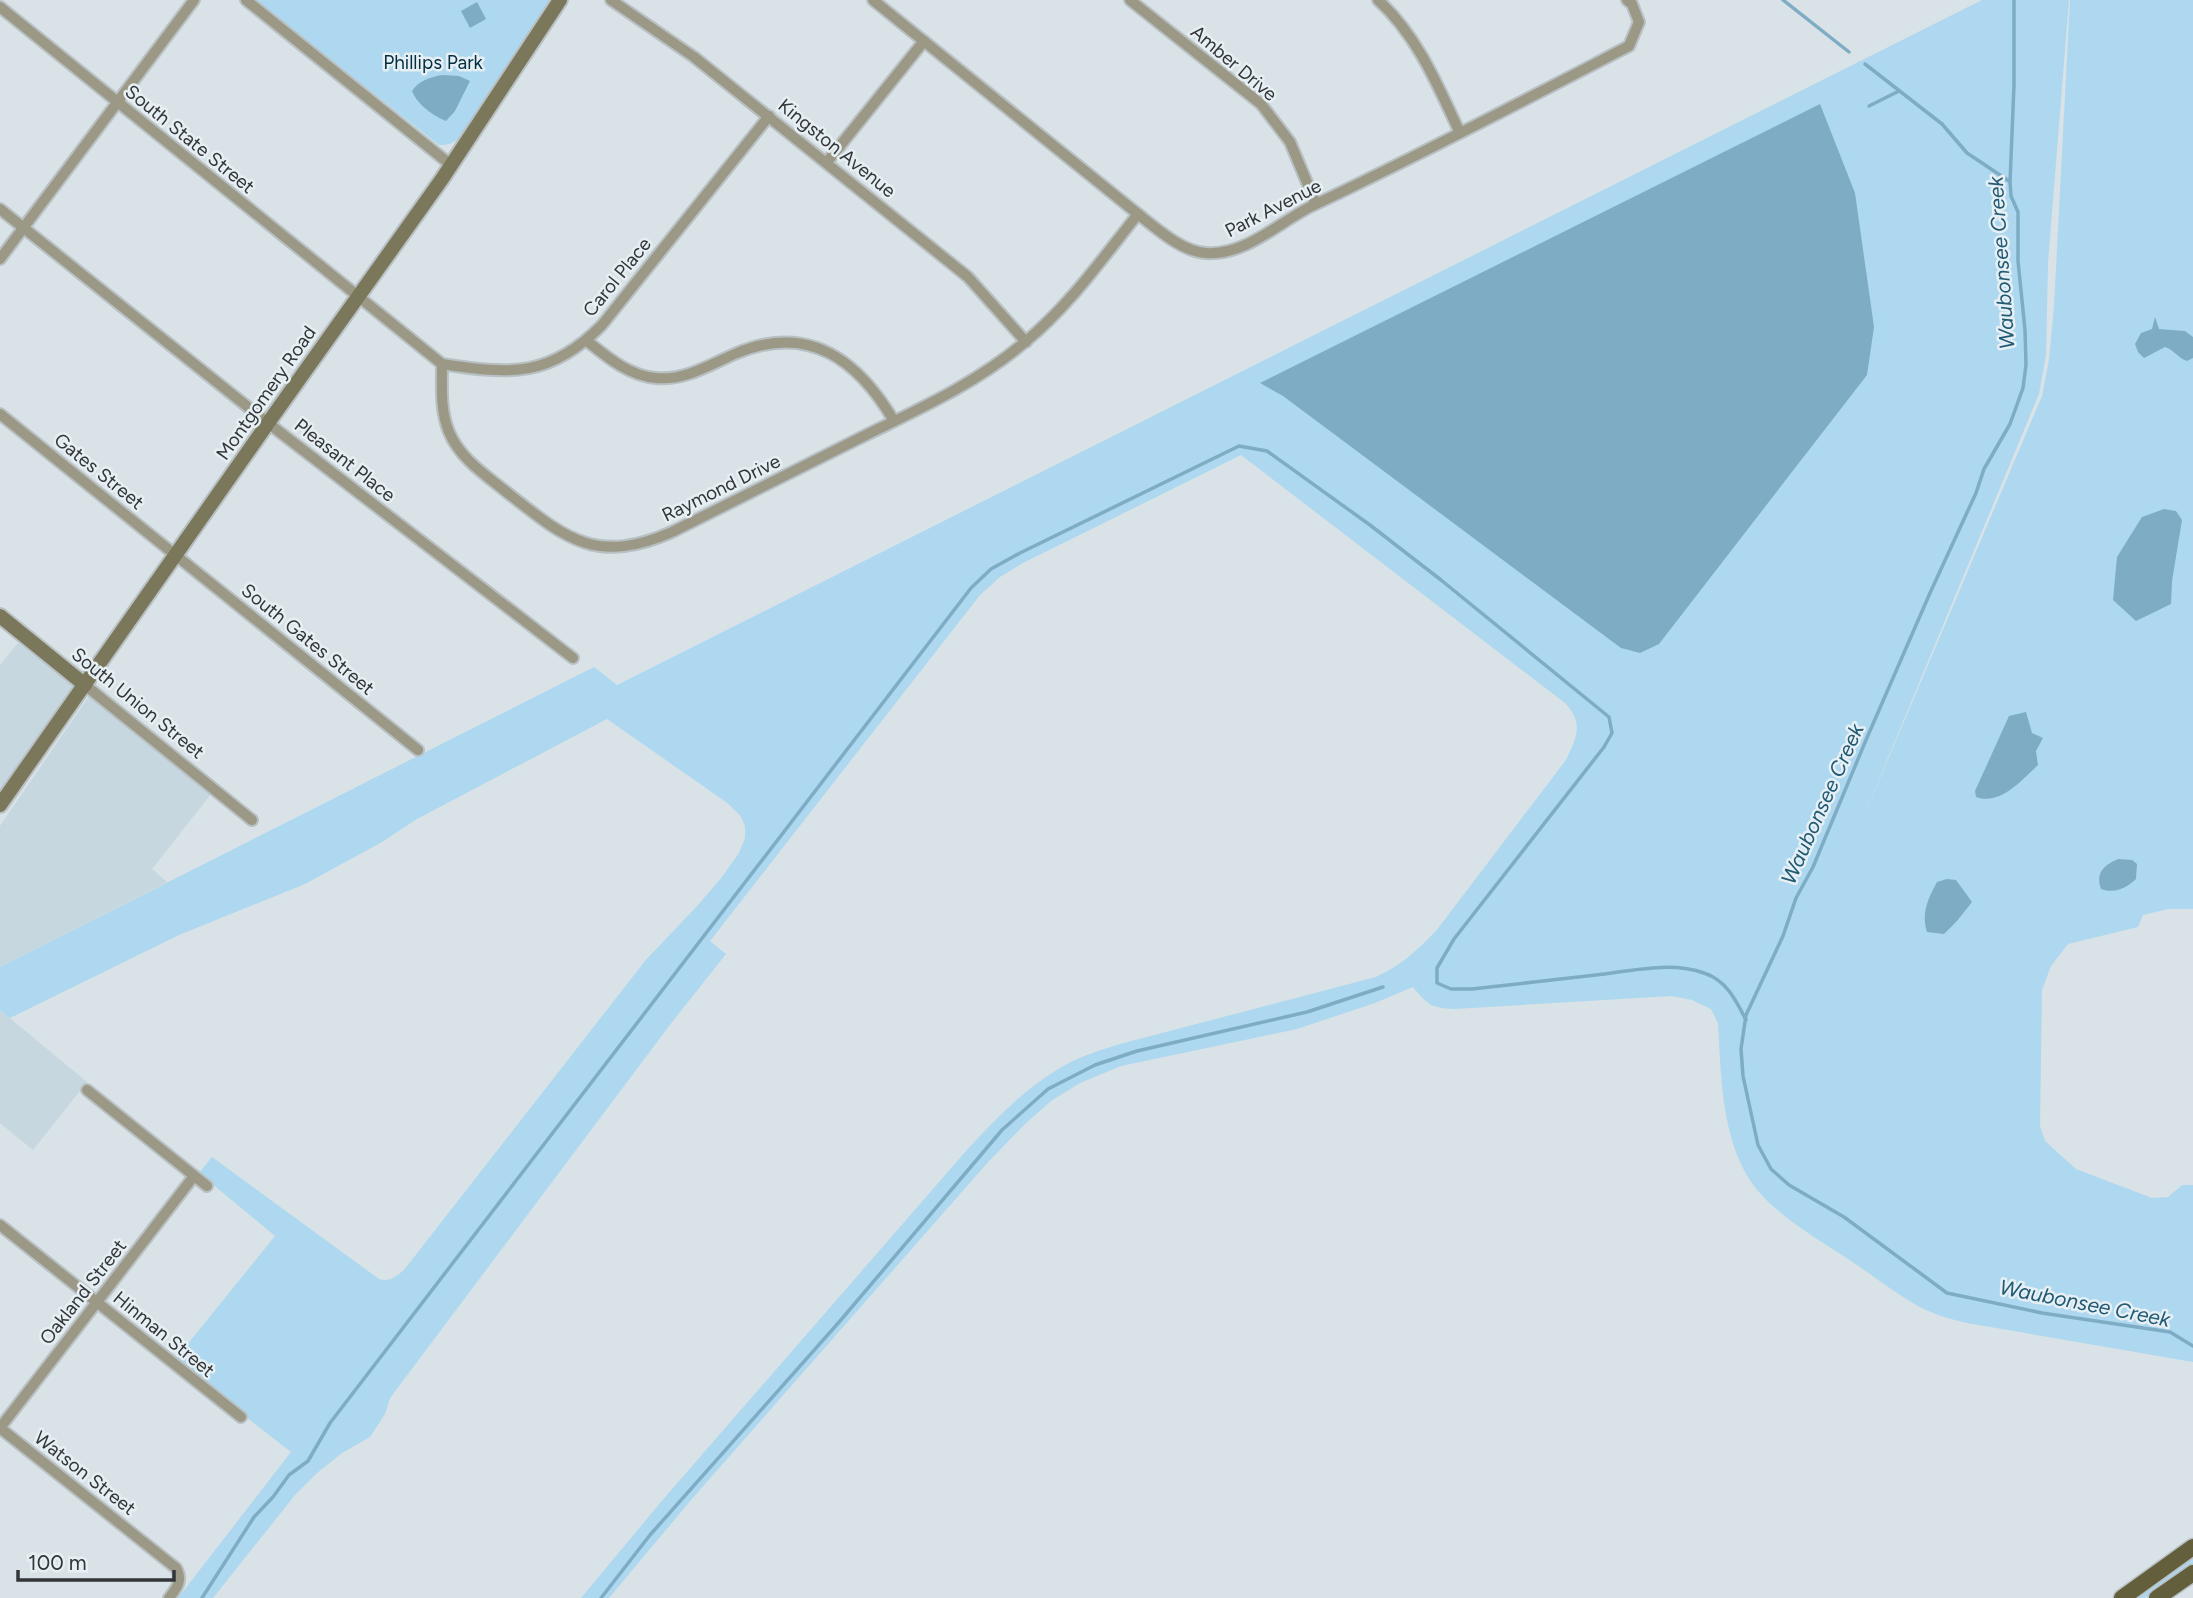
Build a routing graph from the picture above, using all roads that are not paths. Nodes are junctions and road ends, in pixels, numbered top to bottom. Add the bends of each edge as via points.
1 (194, 0) edge
2 (246, 0) edge
3 (560, 0) edge
4 (611, 0) edge
5 (873, 0) edge
6 (1130, 0) edge
7 (1378, 0) edge
8 (1627, 0) edge
9 (0, 7) edge
10 (924, 41) junction
11 (117, 103) junction
12 (769, 116) junction
13 (1460, 133) junction
14 (827, 162) junction
15 (451, 165) junction
16 (1316, 204) junction
17 (0, 209) edge
18 (1138, 214) junction
19 (24, 228) junction
20 (0, 259) edge
21 (359, 297) junction
22 (587, 341) junction
23 (1026, 342) junction
24 (442, 364) junction
25 (0, 414) edge
26 (894, 421) junction
27 (268, 422) junction
28 (176, 555) junction
29 (0, 616) edge
30 (573, 658) dead end
31 (85, 685) junction
32 (418, 750) dead end
33 (0, 806) edge
34 (252, 820) dead end
35 (87, 1090) dead end
36 (194, 1176) junction
37 (207, 1186) dead end
38 (0, 1225) edge
39 (97, 1302) junction
40 (241, 1417) dead end
41 (0, 1428) edge
42 (2193, 1547) edge
43 (2193, 1573) edge
44 (169, 1598) edge
45 (2122, 1598) edge
46 (2157, 1598) edge

1 - 11 street
2 - 15 street
3 - 15 street, Montgomery Road
4 - 12 street, Kingston Avenue
5 - 10 street, Park Avenue
6 - 16 street, Amber Drive via 1261,104 1290,142
7 - 13 street via 1427,63
8 - 13 street, Park Avenue via 1639,22 1629,46
9 - 11 street, South State Street
10 - 14 street
10 - 18 street, Park Avenue
11 - 19 street
11 - 21 street, South State Street
12 - 14 street, Kingston Avenue
12 - 22 street, Carol Place
13 - 16 street, Park Avenue
14 - 23 street, Kingston Avenue via 968,276
15 - 21 street, Montgomery Road
16 - 18 street, Park Avenue via 1235,250 1205,253 1176,243
17 - 19 street, Pleasant Place
18 - 23 street, Raymond Drive via 1067,302
19 - 20 street
19 - 27 street, Pleasant Place
21 - 24 street
21 - 27 street, Montgomery Road
22 - 24 street, Carol Place via 537,367 496,370
22 - 26 street via 624,368 668,379 759,345 799,343 851,366 880,397
23 - 26 street, Raymond Drive via 963,386
24 - 26 street, Raymond Drive via 444,417 459,450 568,537 610,547 628,547 672,532
25 - 28 street, Gates Street
27 - 28 street, Montgomery Road
27 - 30 street, Pleasant Place
28 - 31 street, Montgomery Road
28 - 32 street, South Gates Street
29 - 31 street, South Union Street
31 - 33 street, Montgomery Road
31 - 34 street, South Union Street
35 - 36 street
36 - 37 street
36 - 39 street, Oakland Street
38 - 39 street, Hinman Street
39 - 40 street, Hinman Street
39 - 41 street, Oakland Street
41 - 44 street, Watson Street via 170,1562 180,1574 180,1583
42 - 45 main road
43 - 46 main road

